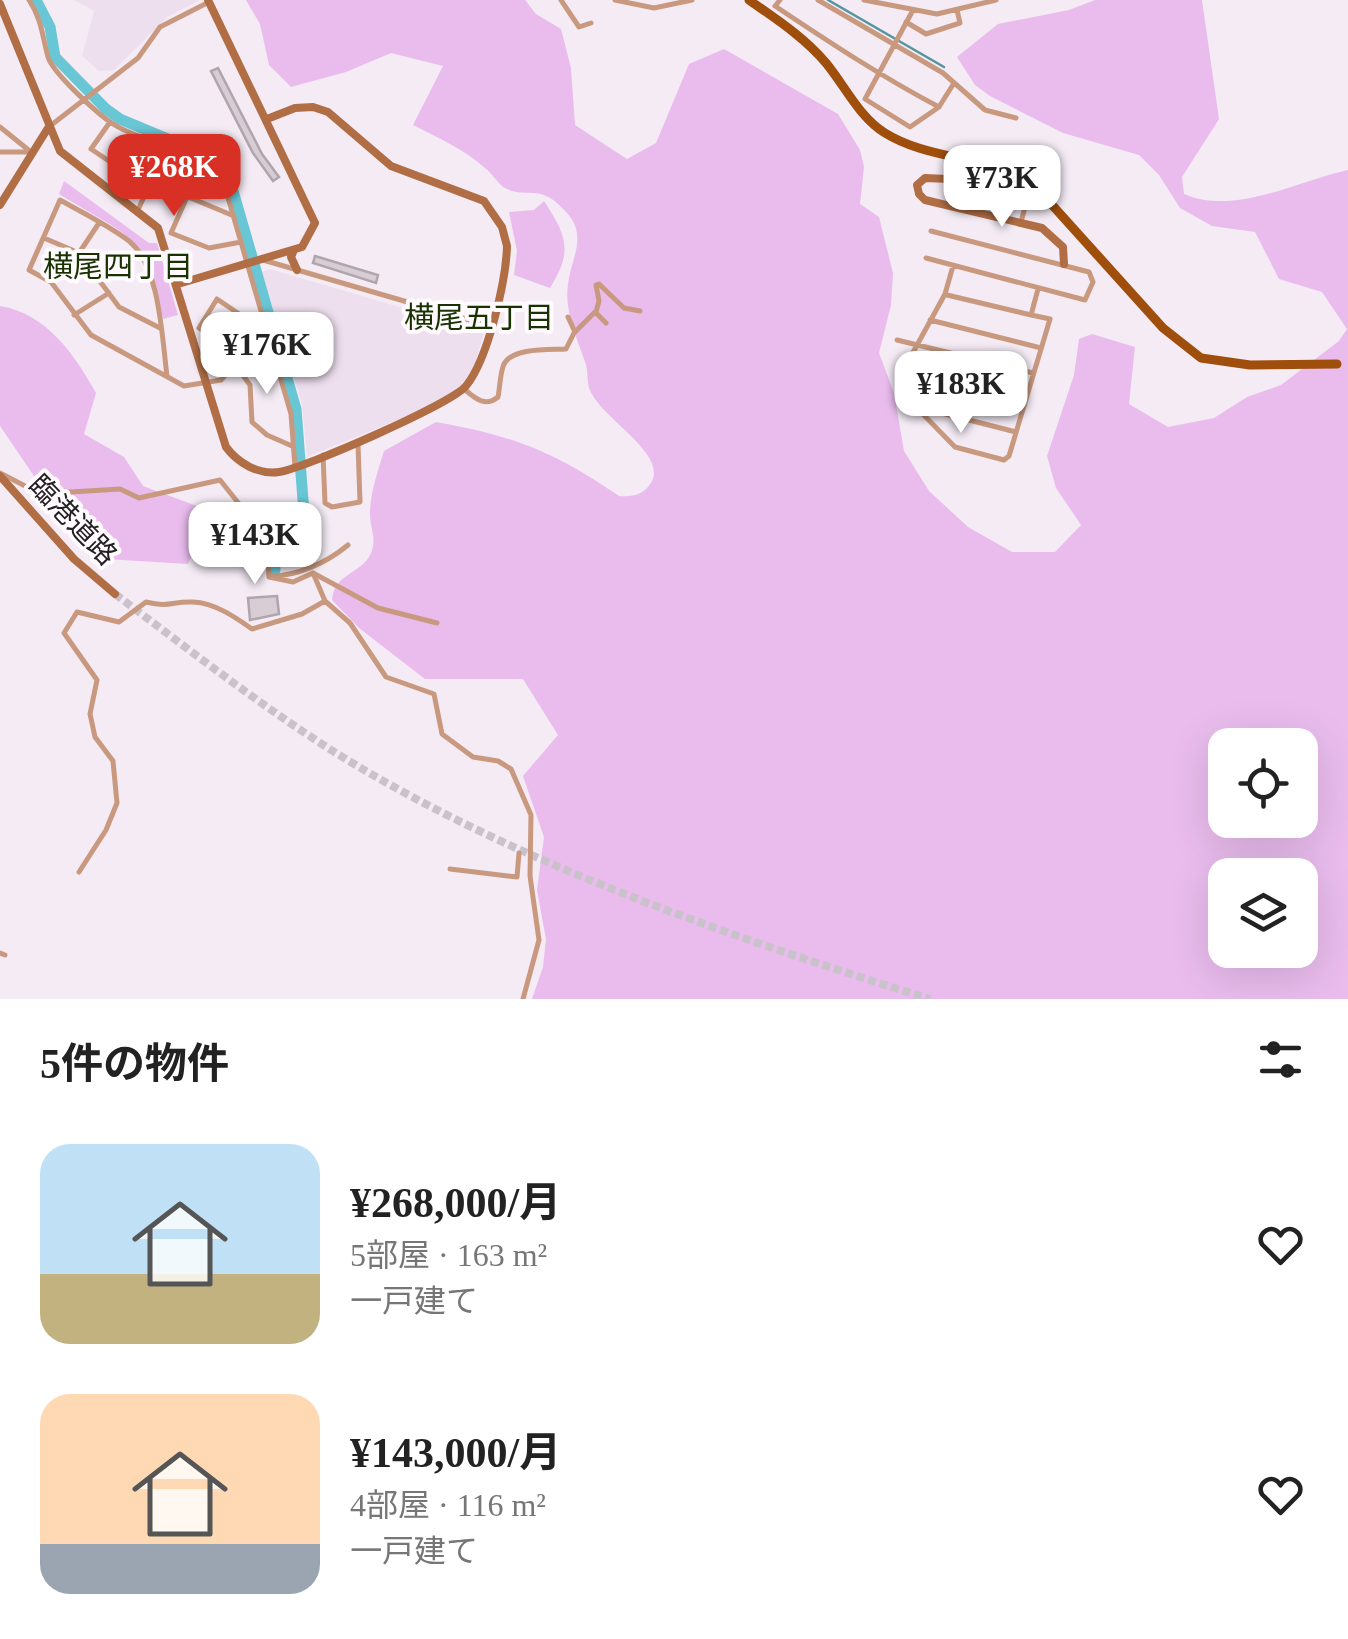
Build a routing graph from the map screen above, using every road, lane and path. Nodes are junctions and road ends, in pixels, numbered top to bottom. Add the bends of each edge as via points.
1 (28, 0) edge
2 (561, 0) edge
3 (615, 0) edge
4 (692, 0) edge
5 (749, 0) edge
6 (780, 0) edge
7 (818, 0) edge
8 (864, 0) edge
9 (996, 0) edge
10 (208, 1) edge
11 (0, 4) edge
12 (913, 10) junction
13 (957, 10) junction
14 (906, 22) junction
15 (591, 24) dead end
16 (894, 45) junction
17 (876, 74) junction
18 (954, 83) junction
19 (85, 98) junction
20 (939, 107) junction
21 (1016, 118) dead end
22 (267, 119) junction
23 (110, 122) junction
24 (0, 127) edge
25 (48, 128) junction
26 (167, 146) junction
27 (0, 152) edge
28 (31, 152) junction
29 (980, 162) junction
30 (970, 181) junction
31 (152, 183) junction
32 (1035, 186) junction
33 (188, 197) junction
34 (1028, 198) junction
35 (0, 205) edge
36 (138, 210) junction
37 (234, 216) junction
38 (1021, 222) junction
39 (99, 223) junction
40 (932, 231) dead end
41 (43, 238) junction
42 (241, 242) junction
43 (294, 250) junction
44 (80, 253) junction
45 (926, 258) dead end
46 (263, 260) junction
47 (1064, 264) junction
48 (248, 265) junction
49 (953, 266) junction
50 (297, 270) junction
51 (178, 284) junction
52 (1038, 288) junction
53 (109, 294) junction
54 (946, 294) junction
55 (640, 311) dead end
56 (596, 312) junction
57 (74, 314) junction
58 (1031, 314) junction
59 (568, 317) dead end
60 (264, 318) junction
61 (930, 320) junction
62 (606, 323) dead end
63 (490, 326) junction
64 (160, 328) junction
65 (576, 332) junction
66 (269, 338) junction
67 (897, 340) dead end
68 (915, 344) junction
69 (1041, 348) junction
70 (242, 357) junction
71 (1337, 364) dead end
72 (236, 366) junction
73 (906, 373) junction
74 (1034, 373) junction
75 (167, 376) junction
76 (205, 386) junction
77 (464, 389) junction
78 (1025, 403) junction
79 (915, 406) junction
80 (1016, 432) junction
81 (358, 440) junction
82 (292, 446) junction
83 (323, 455) junction
84 (295, 467) junction
85 (0, 474) edge
86 (348, 545) dead end
87 (314, 573) junction
88 (269, 577) junction
89 (115, 594) tunnel mouth
90 (324, 602) junction
91 (437, 622) dead end
92 (519, 853) dead end
93 (450, 869) dead end
94 (80, 872) dead end
95 (523, 999) edge

1 - 19 street via 45,31 50,62
2 - 15 street via 578,28
3 - 4 street via 654,8
5 - 29 main road via 805,42 883,132
6 - 17 street via 776,6
7 - 16 street
8 - 12 street
9 - 13 street
10 - 19 street via 160,28 138,58
10 - 22 street
11 - 25 street
12 - 13 street
12 - 14 street
13 - 14 street via 960,24 926,34
14 - 16 street
16 - 17 street
16 - 18 street
17 - 20 street
17 - 20 street via 865,99 910,127
18 - 20 street
18 - 21 street via 985,110
19 - 23 street
19 - 25 street
22 - 43 street via 313,213 314,230
22 - 63 street via 294,108 320,108 391,166 484,201 507,246
23 - 26 street
23 - 31 street via 92,149
24 - 28 street
25 - 28 street
25 - 36 street via 67,160
26 - 31 street
26 - 37 street via 214,168
27 - 28 street
28 - 35 street
29 - 30 street
29 - 32 main road
30 - 34 street
30 - 38 street via 931,176 918,190 925,200
31 - 33 street
31 - 36 street
32 - 34 street
32 - 71 main road via 1163,328 1201,358 1250,366
33 - 37 street
33 - 42 street via 171,233 209,248
34 - 38 street
36 - 51 street via 158,228
37 - 42 street
38 - 47 street via 1042,228 1063,247
39 - 41 street via 60,200
39 - 44 street
39 - 64 street via 142,256
40 - 47 street
41 - 44 street
41 - 57 street via 29,270 51,282
42 - 48 street
43 - 46 street
43 - 50 street
44 - 53 street
45 - 49 street
46 - 48 street
46 - 50 street
47 - 52 street via 1089,272 1088,300
48 - 51 street
48 - 60 street
49 - 52 street
49 - 54 street
50 - 63 street
51 - 76 street
52 - 58 street
53 - 57 street
53 - 64 street via 132,316
54 - 58 street
54 - 61 street
55 - 56 street via 624,308 599,284
56 - 62 street
56 - 65 street
57 - 75 street via 91,335
58 - 69 street via 1050,319
59 - 65 street
60 - 66 street
60 - 70 street via 251,322 217,299 199,328
61 - 68 street
61 - 69 street
63 - 77 street
64 - 75 street
65 - 77 street via 565,350 546,348 506,361 495,399 479,400
66 - 70 street
66 - 82 street via 291,414
67 - 68 street
68 - 73 street
68 - 74 street
69 - 74 street
70 - 72 street
72 - 76 street
72 - 82 street via 250,385 252,422
73 - 78 street
73 - 79 street
74 - 78 street
75 - 76 street via 184,386
76 - 84 street via 233,457 256,470
77 - 81 street
78 - 80 street
79 - 80 street
79 - 80 street via 956,447 1004,460
81 - 83 street
81 - 83 street via 360,502 325,503
82 - 84 street
83 - 84 street
85 - 88 street via 27,487 120,488 139,498 220,480 274,534
85 - 89 street, 臨港道路 via 74,559
86 - 88 street via 296,575
87 - 88 street via 293,582
87 - 90 street
87 - 91 street via 378,608
90 - 94 street via 252,629 195,602 168,608 146,602 119,622 77,612 64,633 97,680 90,714 94,737 113,761 117,803
90 - 95 street via 350,624 386,677 434,694 449,743 510,769 531,814 530,876 540,940
92 - 93 street via 517,877

